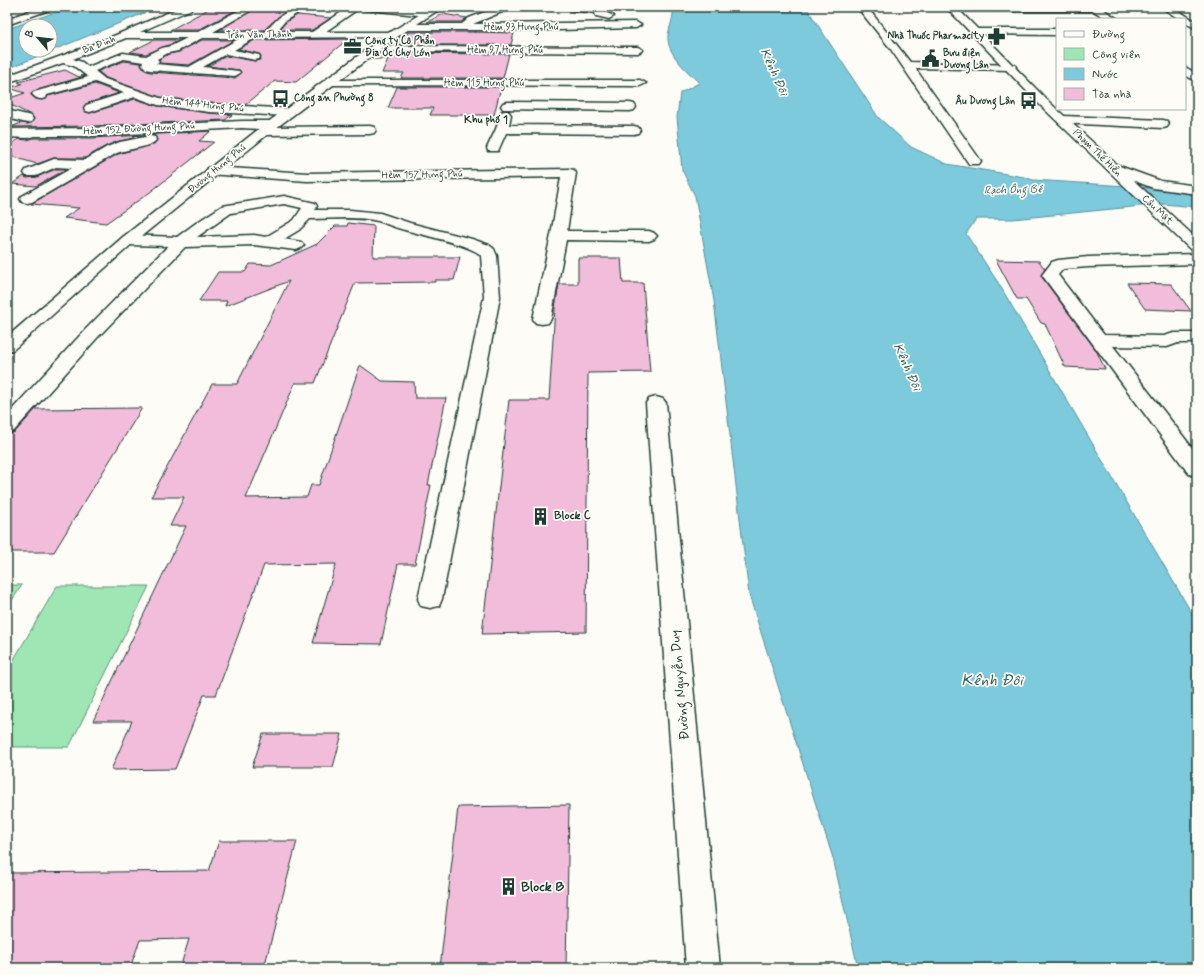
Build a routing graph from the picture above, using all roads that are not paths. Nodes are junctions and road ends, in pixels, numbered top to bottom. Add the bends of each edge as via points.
1 (30, 7) edge
2 (49, 7) edge
3 (188, 7) edge
4 (252, 7) edge
5 (302, 7) edge
6 (355, 7) edge
7 (362, 7) edge
8 (506, 7) edge
9 (575, 7) edge
10 (862, 7) edge
11 (1166, 7) edge
12 (951, 8) edge
13 (1029, 8) edge
14 (1095, 8) edge
15 (433, 10) edge
16 (7, 15) edge
17 (1110, 18) edge
18 (1184, 18) edge
19 (1186, 19) edge
20 (7, 22) edge
21 (1197, 26) edge
22 (406, 27) junction
23 (465, 27) junction
24 (1056, 31) edge
25 (977, 32) junction
26 (1056, 32) edge
27 (1186, 32) edge
28 (1197, 32) edge
29 (254, 34) junction
30 (269, 34) junction
31 (316, 34) junction
32 (125, 35) junction
33 (198, 35) junction
34 (393, 35) junction
35 (373, 49) junction
36 (638, 50) dead end
37 (225, 51) junction
38 (255, 58) dead end
39 (148, 59) junction
40 (62, 60) junction
41 (907, 65) junction
42 (1011, 67) junction
43 (191, 70) junction
44 (1186, 71) edge
45 (236, 73) dead end
46 (92, 74) junction
47 (1197, 79) edge
48 (7, 80) edge
49 (328, 83) junction
50 (511, 83) junction
51 (640, 83) dead end
52 (136, 94) junction
53 (42, 96) dead end
54 (198, 106) junction
55 (507, 106) junction
56 (630, 107) dead end
57 (1147, 110) edge
58 (289, 112) junction
59 (88, 113) dead end
60 (7, 114) edge
61 (72, 120) dead end
62 (1063, 120) junction
63 (7, 127) edge
64 (268, 128) junction
65 (161, 129) junction
66 (502, 129) junction
67 (370, 130) dead end
68 (634, 130) dead end
69 (7, 133) edge
70 (51, 133) junction
71 (493, 148) dead end
72 (974, 161) dead end
73 (87, 164) junction
74 (1114, 168) junction
75 (214, 171) junction
76 (31, 173) dead end
77 (1125, 179) joint
78 (1197, 190) edge
79 (27, 199) dead end
80 (307, 215) junction
81 (559, 235) junction
82 (649, 236) dead end
83 (128, 240) junction
84 (271, 240) junction
85 (181, 242) junction
86 (1194, 243) edge
87 (296, 245) dead end
88 (1197, 259) edge
89 (542, 319) dead end
90 (1197, 338) edge
91 (1098, 340) junction
92 (7, 346) edge
93 (656, 403) dead end
94 (7, 427) edge
95 (1197, 469) edge
96 (430, 599) dead end
97 (703, 968) edge

1 - 16 main road
2 - 20 main road
3 - 32 main road, Ba Đình
4 - 33 main road
5 - 30 main road via 282,19
6 - 31 main road
7 - 15 main road
8 - 23 main road via 472,20
9 - 23 main road, Hẻm 93 Hưng Phú via 604,11 599,14 636,22 559,27
10 - 41 main road
11 - 18 main road
12 - 13 main road
12 - 25 main road, Phạm Thế Hiển
13 - 14 main road
13 - 24 main road
14 - 17 main road
15 - 22 main road, Đường Hưng Phú
19 - 21 main road
22 - 23 main road, Hẻm 93 Hưng Phú
22 - 34 main road, Đường Hưng Phú
25 - 26 main road
25 - 42 main road, Phạm Thế Hiển
27 - 28 main road
29 - 30 main road, Trần Văn Thành
29 - 33 main road, Trần Văn Thành
29 - 37 main road
30 - 31 main road, Trần Văn Thành
31 - 34 main road, Trần Văn Thành
32 - 33 main road, Trần Văn Thành
32 - 40 main road, Ba Đình
33 - 39 main road
34 - 35 main road, Đường Hưng Phú
35 - 36 main road, Hẻm 97 Hưng Phú
35 - 49 main road, Đường Hưng Phú
37 - 38 main road
37 - 43 main road
39 - 43 main road via 154,61 147,64 150,68
39 - 46 main road via 123,56
40 - 46 main road, Hẻm 144 Hưng Phú via 78,64
40 - 48 main road, Ba Đình
41 - 42 main road
41 - 72 main road
42 - 62 main road, Phạm Thế Hiển
43 - 45 main road
44 - 47 main road
46 - 52 main road, Hẻm 144 Hưng Phú via 101,82
46 - 53 main road via 38,94
49 - 50 main road, Hẻm 115 Hưng Phú
49 - 58 main road, Đường Hưng Phú
50 - 51 main road, Hẻm 115 Hưng Phú
50 - 55 main road
52 - 54 main road, Hẻm 144 Hưng Phú via 158,101
52 - 59 main road
54 - 58 main road, Hẻm 144 Hưng Phú
54 - 65 main road
55 - 56 main road
55 - 66 main road
57 - 62 main road via 1164,124
58 - 64 main road, Đường Hưng Phú
60 - 63 main road via 27,119
61 - 70 main road
62 - 74 main road, Phạm Thế Hiển
64 - 65 main road, Hẻm 152 Đường Hưng Phú via 223,124
64 - 67 main road, Hẻm 152 Đường Hưng Phú
64 - 75 main road, Đường Hưng Phú
65 - 70 main road, Hẻm 152 Đường Hưng Phú
65 - 73 main road via 147,142 125,145
66 - 68 main road
66 - 71 main road
69 - 70 main road, Hẻm 152 Đường Hưng Phú
73 - 76 main road via 54,163
73 - 79 main road
74 - 77 main road, Phạm Thế Hiển
74 - 78 main road via 1153,184
75 - 81 main road, Hẻm 157 Hưng Phú via 307,177 569,173
75 - 83 main road, Đường Hưng Phú
77 - 86 main road, Cầu Mật
80 - 84 main road via 301,222
80 - 85 main road via 310,206 284,200 227,209
80 - 96 main road via 380,217 468,242 488,252 492,297
81 - 82 main road
81 - 89 main road, Hẻm 157 Hưng Phú
83 - 85 main road
83 - 92 main road, Đường Hưng Phú
84 - 85 main road
84 - 87 main road
85 - 94 main road via 91,334
88 - 91 main road via 1058,265 1050,274
90 - 91 main road via 1174,338 1167,342
91 - 95 main road
93 - 97 main road, Đường Nguyễn Duy

